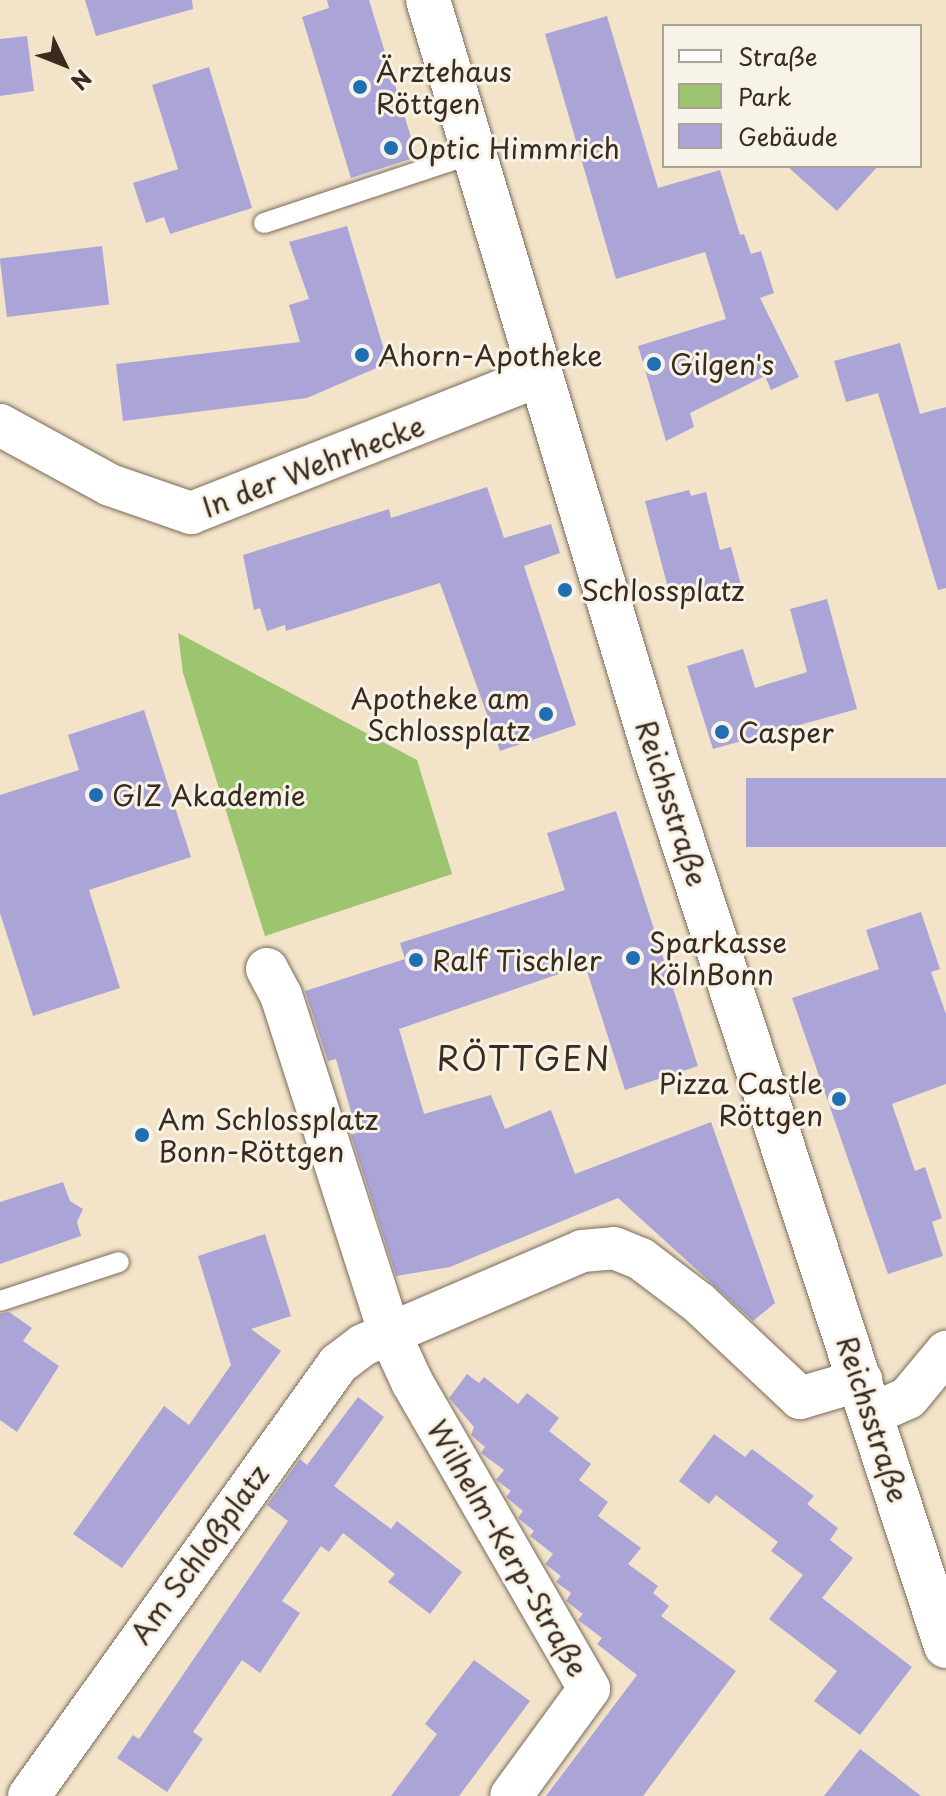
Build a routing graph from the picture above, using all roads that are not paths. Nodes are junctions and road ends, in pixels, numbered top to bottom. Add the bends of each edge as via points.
1 (428, 0) edge
2 (475, 153) junction
3 (264, 223) dead end
4 (542, 375) junction
5 (0, 425) edge
6 (267, 969) dead end
7 (119, 1262) dead end
8 (0, 1301) edge
9 (389, 1332) junction
10 (946, 1352) edge
11 (866, 1397) junction
12 (946, 1646) edge
13 (29, 1796) edge
14 (511, 1796) edge

1 - 2 main road, Reichsstraße
2 - 3 lane
2 - 4 main road, Reichsstraße
4 - 5 street, In der Wehrhecke via 191,513 110,485
4 - 11 main road, Reichsstraße via 657,762
6 - 9 street via 281,995
7 - 8 lane
9 - 11 street, Am Schloßplatz via 582,1251 614,1248 641,1259 699,1303 800,1398
9 - 13 street, Am Schloßplatz via 338,1364
9 - 14 street, Wilhelm-Kerp-Straße via 412,1382 589,1689
10 - 11 street via 908,1398
11 - 12 main road, Reichsstraße

